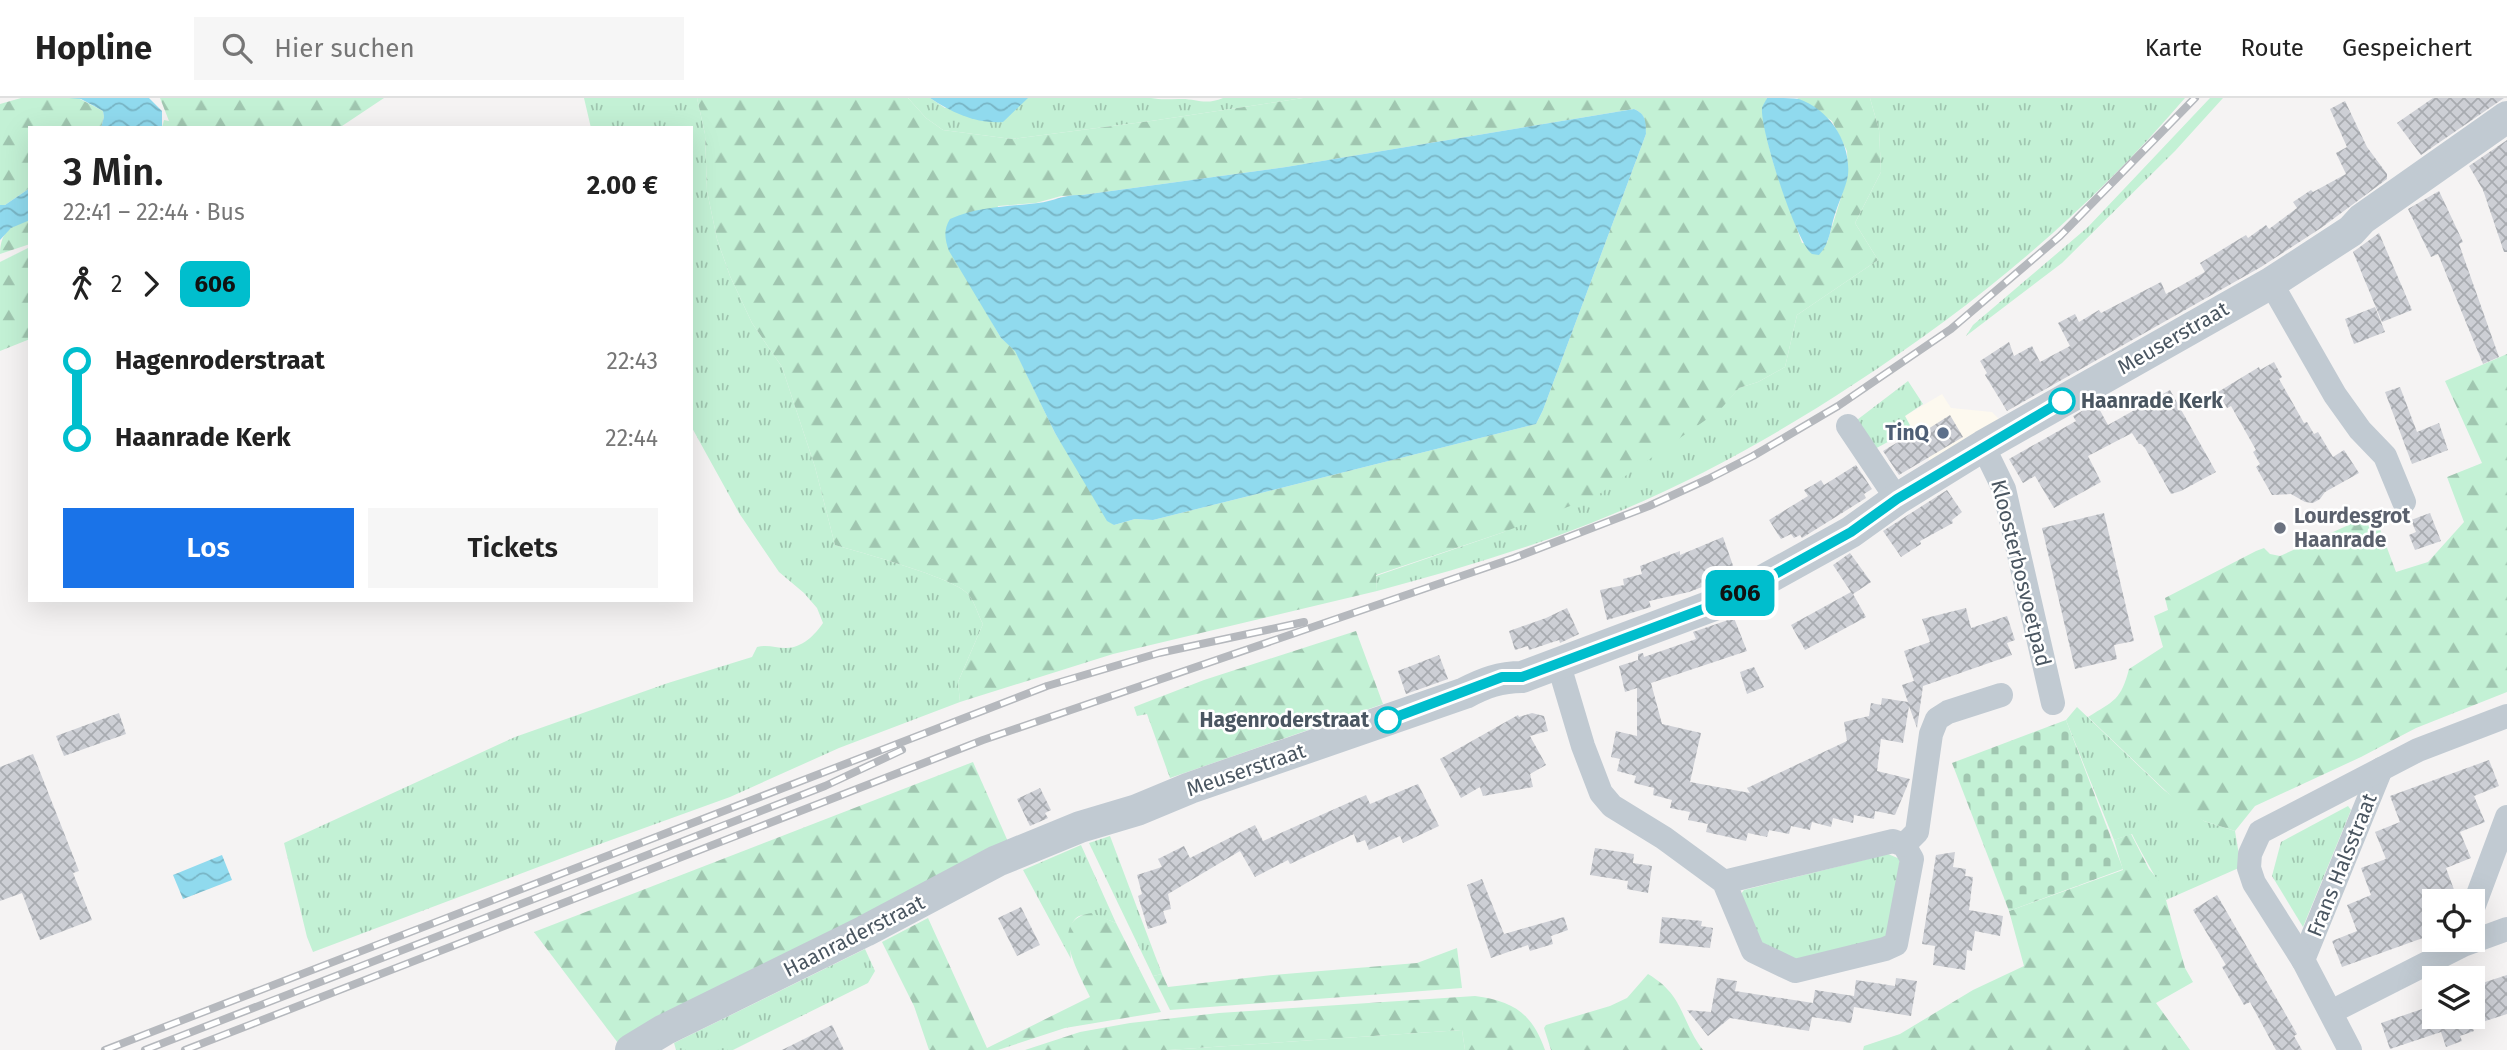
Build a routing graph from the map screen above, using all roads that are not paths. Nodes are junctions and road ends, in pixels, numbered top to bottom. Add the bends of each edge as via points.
1 (2507, 117) edge
2 (2271, 283) junction
3 (1848, 426) dead end
4 (1983, 446) junction
5 (1897, 499) junction
6 (2404, 502) dead end
7 (1558, 662) junction
8 (2001, 695) dead end
9 (2053, 703) dead end
10 (2507, 716) edge
11 (2381, 769) junction
12 (2507, 817) edge
13 (1080, 827) joint
14 (1904, 845) junction
15 (1724, 882) junction
16 (2480, 889) edge
17 (2507, 929) edge
18 (2485, 936) edge
19 (2447, 952) edge
20 (2303, 960) junction
21 (2331, 1013) junction
22 (631, 1050) edge
23 (2350, 1050) edge

1 - 2 street, Meuserstraat
2 - 4 street, Meuserstraat
2 - 6 street via 2341,404 2385,456
3 - 5 street
4 - 5 street, Meuserstraat
4 - 9 street, Kloosterbosvoetpad via 2004,489
5 - 7 street, Meuserstraat via 1851,532 1730,599
7 - 13 street, Meuserstraat via 1522,677 1502,677
7 - 15 street via 1601,793 1612,806
8 - 14 street via 1937,719 1917,832
10 - 11 street, Frans Halsstraat
11 - 20 street, Frans Halsstraat
11 - 20 street, Frans Halsstraat via 2260,832 2250,853 2254,883
12 - 16 street
13 - 22 street, Haanraderstraat via 997,862
14 - 15 street via 1893,842
14 - 15 street via 1912,859 1896,944 1803,970 1787,968 1753,951
17 - 18 street
19 - 21 street
20 - 21 street
21 - 23 street

